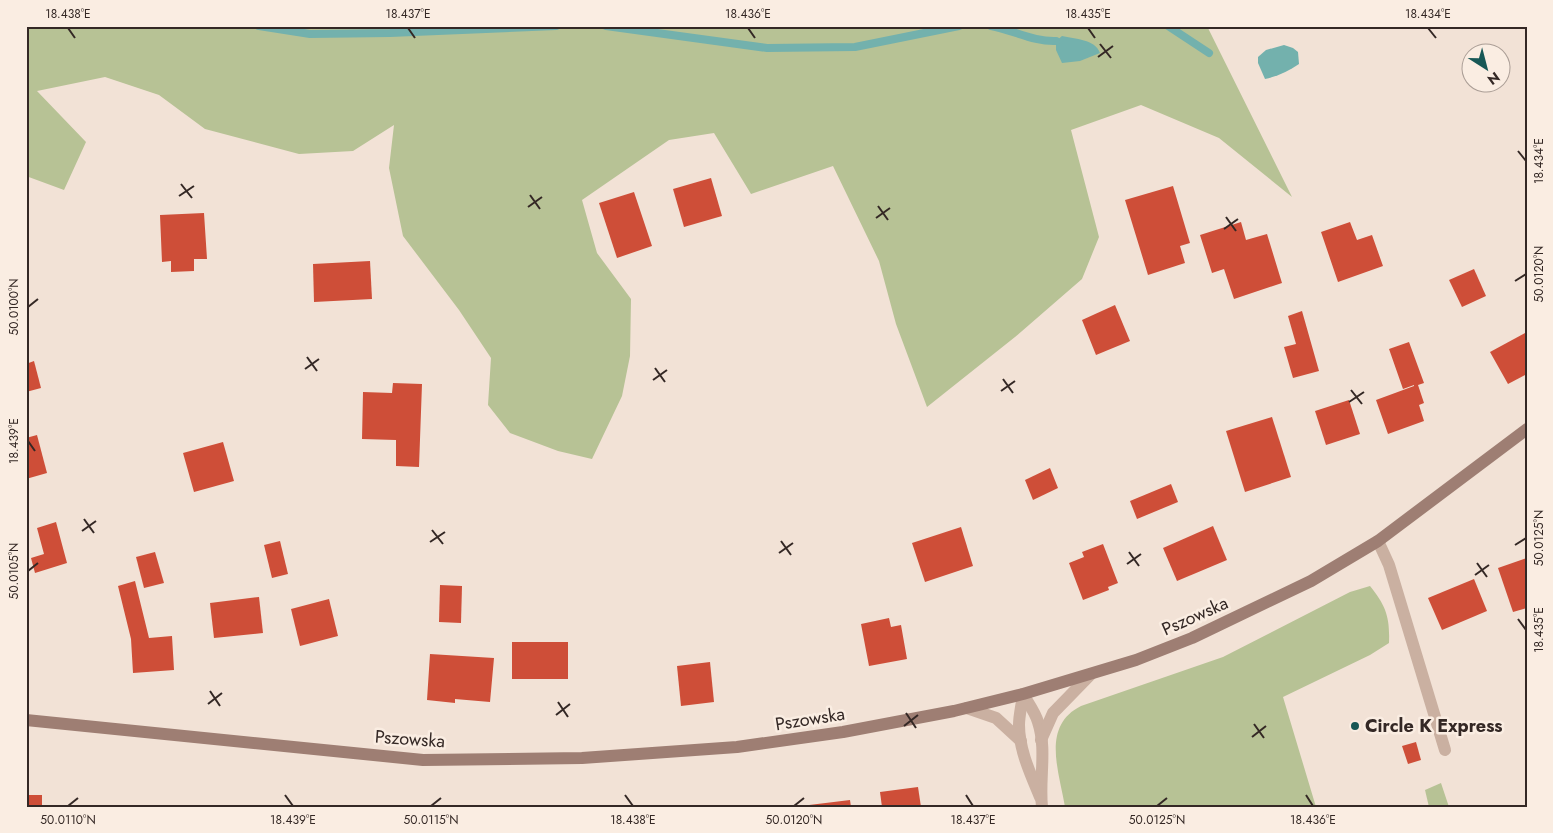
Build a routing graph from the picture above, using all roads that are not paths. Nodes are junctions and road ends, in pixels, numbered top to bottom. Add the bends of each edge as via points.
1 (1527, 430) edge
2 (1378, 541) junction
3 (1091, 674) junction
4 (1023, 694) junction
5 (967, 708) junction
6 (26, 720) edge
7 (1041, 740) junction
8 (1022, 741) junction
9 (1445, 750) dead end
10 (1042, 804) edge

1 - 2 main road, Pszowska
2 - 3 main road, Pszowska via 1311,581 1192,638
2 - 9 street via 1389,565
3 - 4 main road, Pszowska
3 - 7 street via 1052,713
4 - 5 main road, Pszowska
4 - 7 street via 1038,721
4 - 8 street via 1019,726
5 - 6 main road, Pszowska via 842,732 737,747 582,758 423,760
5 - 8 street via 996,718
7 - 10 street
8 - 10 street

